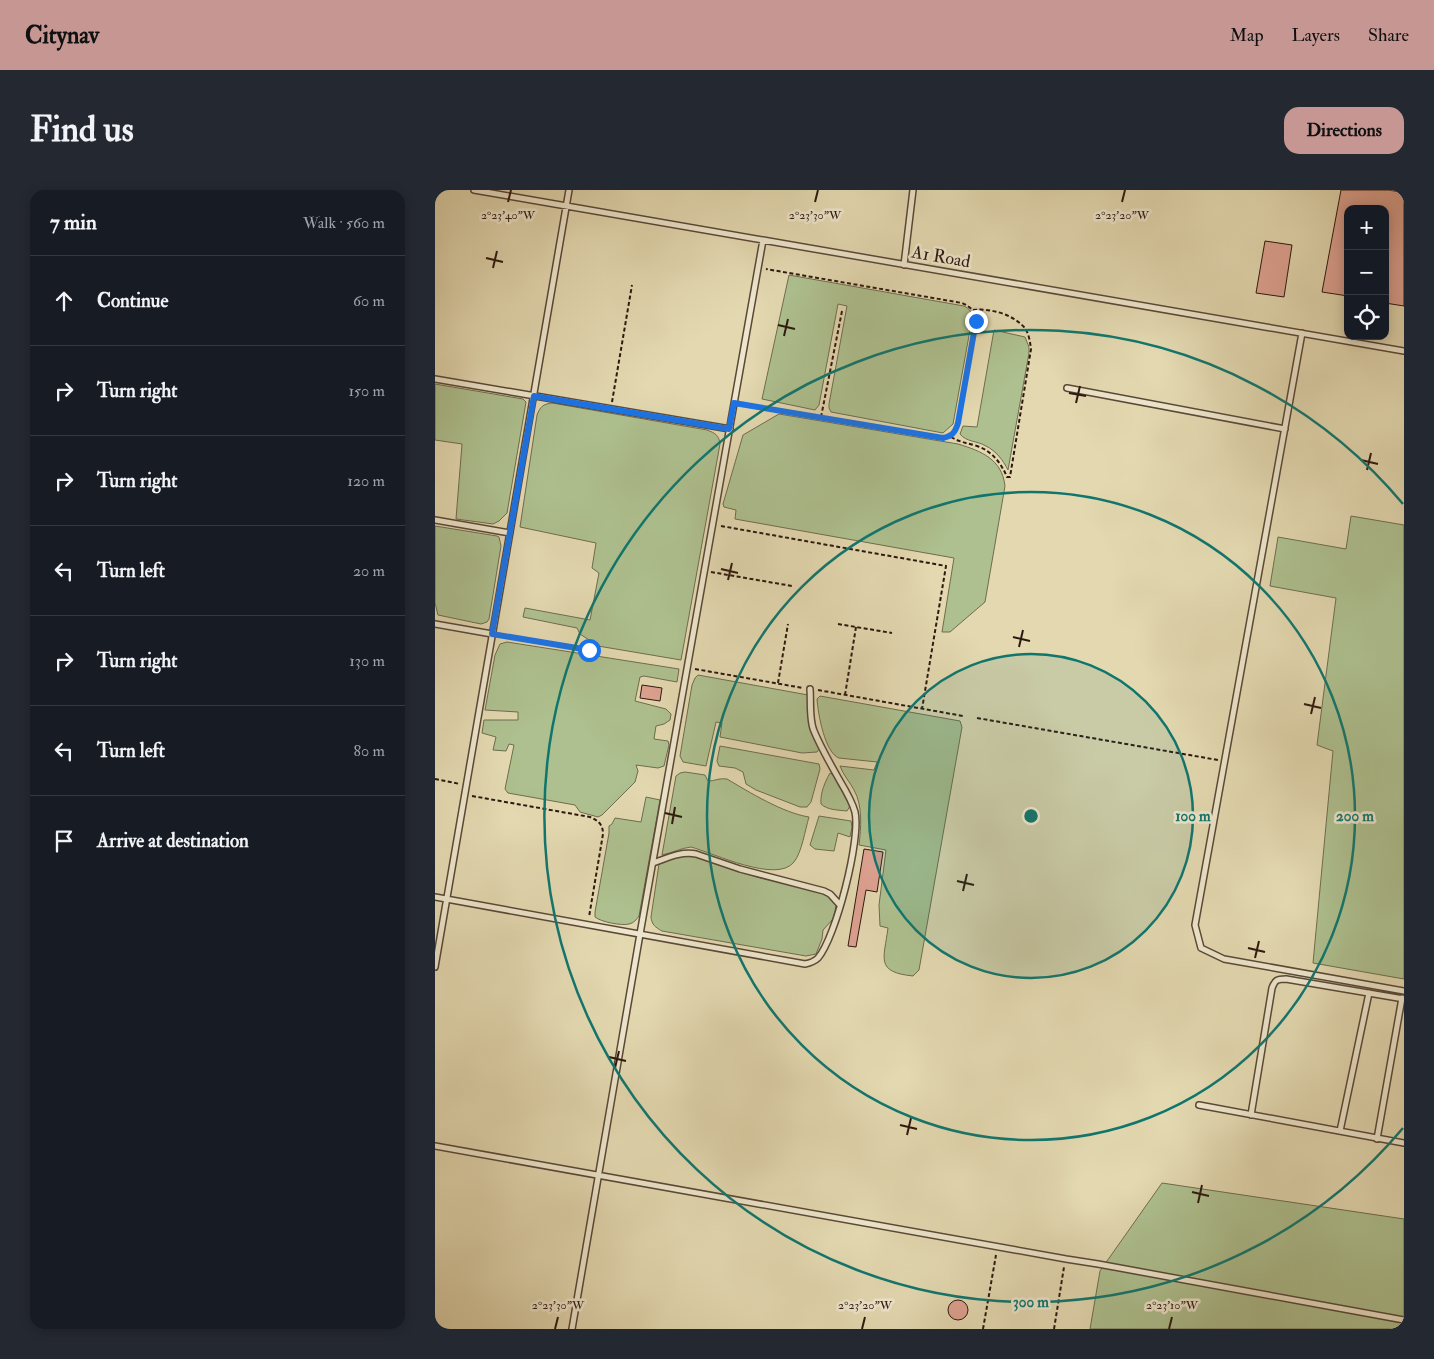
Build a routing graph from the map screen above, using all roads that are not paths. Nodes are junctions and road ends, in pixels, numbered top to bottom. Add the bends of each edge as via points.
1 (474, 190) edge
2 (569, 190) edge
3 (913, 190) edge
4 (566, 206) junction
5 (763, 240) junction
6 (904, 265) junction
7 (1302, 334) junction
8 (1404, 351) edge
9 (435, 379) edge
10 (1067, 388) dead end
11 (534, 396) junction
12 (729, 429) junction
13 (1285, 429) junction
14 (435, 520) edge
15 (510, 534) junction
16 (435, 624) edge
17 (492, 634) junction
18 (810, 689) road end
19 (653, 862) junction
20 (435, 897) edge
21 (447, 899) junction
22 (840, 905) junction
23 (640, 934) junction
24 (435, 967) edge
25 (1404, 991) edge
26 (1369, 993) junction
27 (1403, 999) edge
28 (1199, 1105) dead end
29 (1251, 1115) junction
30 (1340, 1131) junction
31 (1377, 1139) junction
32 (1404, 1143) edge
33 (435, 1146) edge
34 (599, 1175) junction
35 (1404, 1320) edge
36 (573, 1329) edge

1 - 4 lane, A1 Road
2 - 4 lane
3 - 6 lane
4 - 5 lane, A1 Road
4 - 11 lane
5 - 6 lane, A1 Road
5 - 12 lane
6 - 7 lane, A1 Road
7 - 8 lane, A1 Road
7 - 13 lane
9 - 11 lane
10 - 13 lane
11 - 12 lane
11 - 15 lane
12 - 19 lane
13 - 25 lane via 1195,925 1201,948 1224,959
14 - 15 lane
15 - 17 lane
16 - 17 lane
17 - 21 lane
18 - 22 lane via 813,729 851,800 857,824
19 - 22 lane via 677,854 696,854 824,891
19 - 23 lane
20 - 21 lane
21 - 23 lane
21 - 24 lane
22 - 23 lane via 828,942 812,963
23 - 34 lane
26 - 27 lane
26 - 29 lane via 1286,979 1275,981
26 - 30 lane
27 - 31 lane
28 - 29 lane
29 - 30 lane
30 - 31 lane
31 - 32 lane
33 - 34 lane
34 - 35 lane
34 - 36 lane

